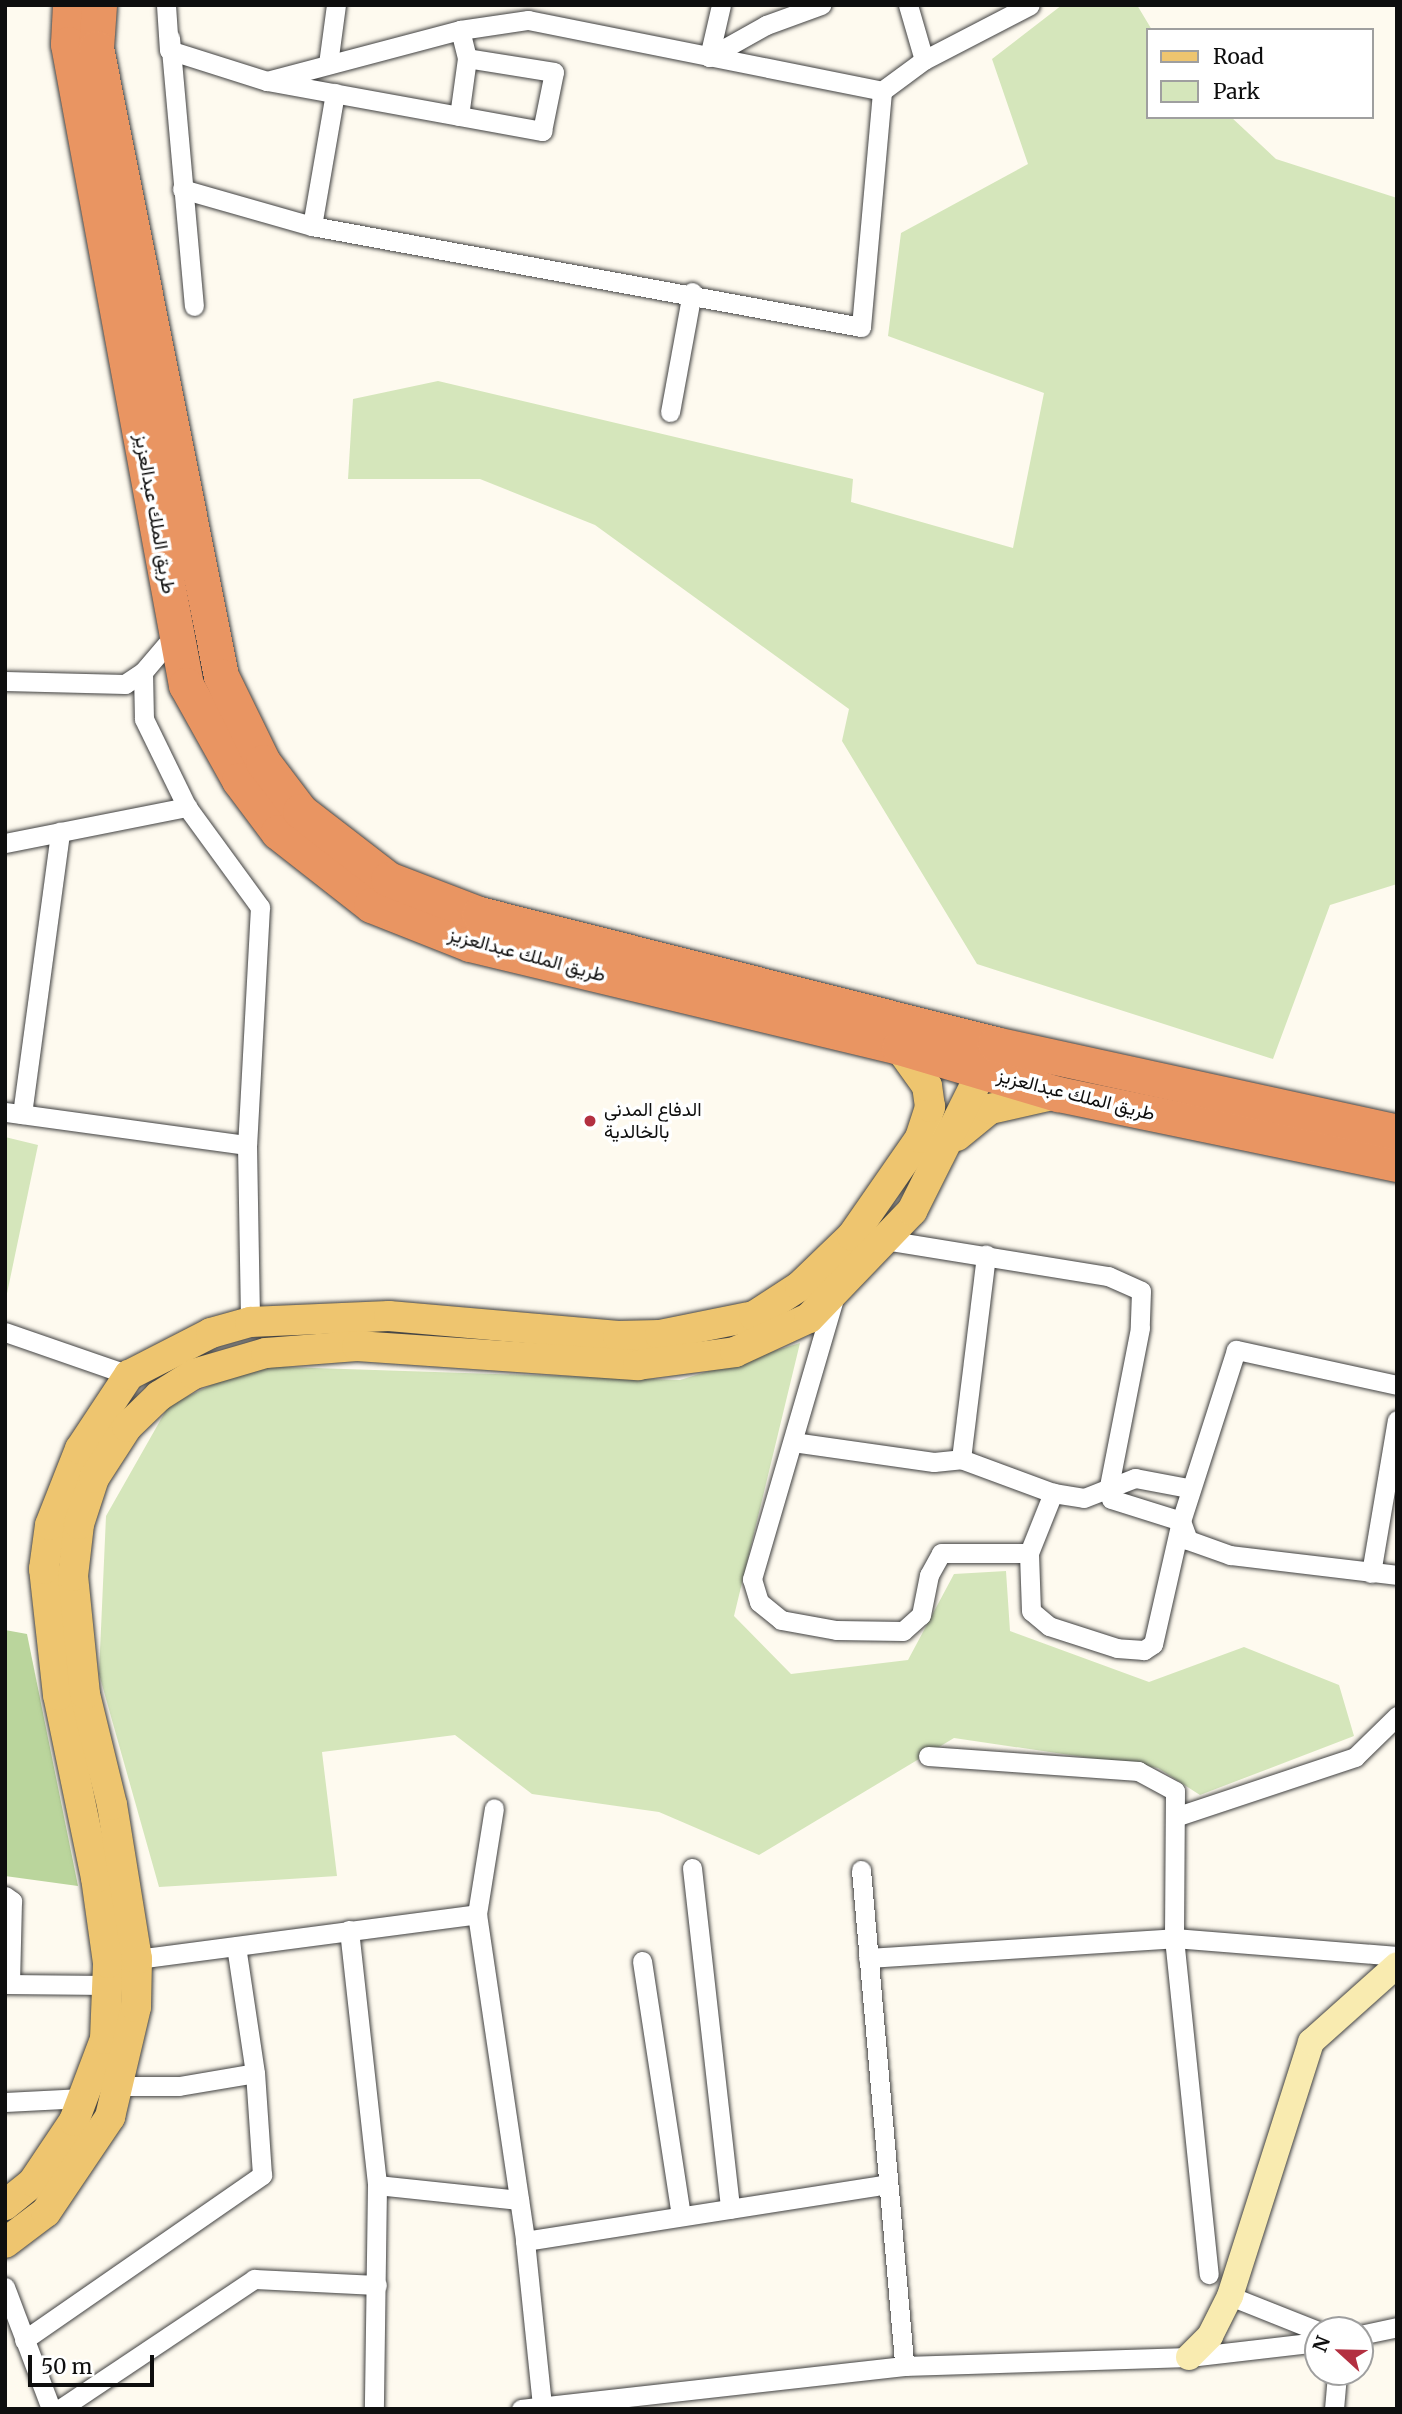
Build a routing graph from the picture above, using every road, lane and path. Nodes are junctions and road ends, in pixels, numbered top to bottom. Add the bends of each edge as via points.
1 (70, 5) edge
2 (99, 5) edge
3 (166, 5) edge
4 (173, 5) edge
5 (336, 5) edge
6 (721, 5) edge
7 (821, 5) edge
8 (908, 5) edge
9 (1030, 5) edge
10 (460, 30) junction
11 (169, 50) junction
12 (709, 57) junction
13 (467, 58) junction
14 (924, 60) junction
15 (328, 65) junction
16 (267, 81) junction
17 (881, 91) junction
18 (335, 93) junction
19 (459, 116) junction
20 (182, 189) junction
21 (312, 226) junction
22 (692, 292) junction
23 (194, 306) dead end
24 (670, 412) dead end
25 (177, 632) junction
26 (143, 672) junction
27 (5, 681) edge
28 (187, 807) junction
29 (60, 832) junction
30 (5, 843) edge
31 (900, 1047) junction
32 (975, 1054) junction
33 (1058, 1094) junction
34 (13, 1113) edge
35 (925, 1128) junction
36 (1397, 1132) edge
37 (247, 1145) junction
38 (948, 1147) junction
39 (1397, 1164) edge
40 (885, 1240) junction
41 (986, 1255) junction
42 (835, 1292) junction
43 (250, 1322) junction
44 (5, 1332) edge
45 (129, 1375) junction
46 (1397, 1385) edge
47 (1397, 1420) edge
48 (793, 1442) junction
49 (961, 1458) junction
50 (1108, 1486) junction
51 (1188, 1488) junction
52 (1053, 1493) junction
53 (1181, 1521) junction
54 (1029, 1553) junction
55 (1371, 1573) junction
56 (1397, 1575) edge
57 (1397, 1716) edge
58 (928, 1756) dead end
59 (85, 1760) junction
60 (494, 1808) dead end
61 (1175, 1817) junction
62 (692, 1868) dead end
63 (861, 1870) dead end
64 (5, 1896) edge
65 (477, 1914) junction
66 (349, 1930) junction
67 (1174, 1938) junction
68 (236, 1946) junction
69 (1397, 1956) edge
70 (868, 1958) junction
71 (137, 1959) junction
72 (642, 1961) dead end
73 (1397, 1965) edge
74 (8, 1984) edge
75 (107, 1985) junction
76 (255, 2073) junction
77 (120, 2087) junction
78 (83, 2098) junction
79 (5, 2102) edge
80 (888, 2184) junction
81 (377, 2185) junction
82 (519, 2200) junction
83 (5, 2205) edge
84 (730, 2209) junction
85 (681, 2216) junction
86 (525, 2241) junction
87 (5, 2243) edge
88 (1209, 2274) dead end
89 (377, 2285) junction
90 (5, 2287) edge
91 (1230, 2296) junction
92 (1304, 2325) edge
93 (1397, 2327) edge
94 (1374, 2332) edge
95 (24, 2340) junction
96 (1304, 2344) edge
97 (1189, 2357) junction
98 (904, 2366) junction
99 (1336, 2386) edge
100 (542, 2405) junction
101 (51, 2409) edge
102 (60, 2409) edge
103 (374, 2409) edge
104 (520, 2409) edge
105 (1334, 2409) edge

1 - 25 highway, طريق الملك عبدالعزيز via 68,44
2 - 32 highway, طريق الملك عبدالعزيز via 96,48 221,676 263,762 300,811 388,879 479,914
3 - 11 street
4 - 11 street
5 - 15 street
6 - 12 street
7 - 12 street via 766,25
8 - 14 street
9 - 14 street
10 - 12 street via 527,20
10 - 13 street
10 - 15 street
11 - 16 street
11 - 20 street
12 - 17 street
13 - 19 street
13 - 19 street via 554,72 542,131
14 - 17 street
15 - 16 street
16 - 18 street
17 - 22 street via 861,327
18 - 19 street
18 - 21 street
20 - 21 street
20 - 23 street
21 - 22 street
22 - 24 street
25 - 26 street
25 - 31 highway, طريق الملك عبدالعزيز via 187,685 239,780 278,832 371,905 470,944
26 - 27 street via 125,684
26 - 28 street via 144,719
28 - 29 street
28 - 37 street via 260,907
29 - 30 street
29 - 34 street
31 - 32 highway, طريق الملك عبدالعزيز
31 - 35 main road via 927,1086
32 - 33 highway, طريق الملك عبدالعزيز
32 - 35 main road
32 - 36 highway, طريق الملك عبدالعزيز
32 - 38 main road
33 - 38 main road via 990,1109
33 - 39 highway, طريق الملك عبدالعزيز
34 - 37 street
35 - 43 main road via 852,1236 800,1286 754,1316 660,1335 618,1336 389,1316
37 - 43 street
38 - 40 main road via 912,1211
40 - 41 street
40 - 42 main road
41 - 49 street
41 - 50 street via 1108,1276 1141,1291 1140,1328
42 - 48 street
42 - 59 main road via 809,1318 735,1352 704,1360 583,1363 357,1346 244,1358 182,1381 127,1427 94,1478 79,1524 73,1576
43 - 45 main road via 211,1333
44 - 45 street
45 - 59 main road via 80,1449 50,1525 44,1569 47,1625
46 - 51 street via 1236,1350
47 - 55 street
48 - 49 street via 934,1462
48 - 54 street via 752,1579 759,1602 781,1620 836,1630 904,1631 921,1615 929,1575 941,1553
49 - 52 street
50 - 51 street via 1135,1478
50 - 52 street via 1084,1498
50 - 53 street via 1111,1499
51 - 53 street
52 - 54 street
53 - 54 street via 1162,1622 1153,1644 1144,1650 1049,1626 1031,1611
53 - 55 street via 1188,1540 1230,1555
55 - 56 street
57 - 61 street via 1355,1758
58 - 61 street via 1138,1770 1175,1791
59 - 71 main road via 112,1805
59 - 75 main road
60 - 65 street
61 - 67 street
62 - 84 street
63 - 70 street
64 - 74 street via 12,1901
65 - 66 street
65 - 82 street
66 - 68 street
66 - 81 street
67 - 69 street
67 - 70 street
67 - 88 street
68 - 71 street
68 - 76 street
70 - 80 street
71 - 77 main road via 136,2007
72 - 85 street
73 - 91 street via 1311,2042
74 - 75 street
75 - 78 main road via 105,2039
76 - 77 street via 179,2086
76 - 95 street via 262,2175
77 - 87 main road via 110,2117 83,2165 46,2212
78 - 79 street
78 - 83 main road via 33,2182
80 - 84 street
80 - 98 street
81 - 82 street
81 - 89 street
82 - 86 street
84 - 85 street
85 - 86 street
86 - 100 street
89 - 102 street via 254,2279
89 - 103 street
90 - 95 street
91 - 92 street
91 - 97 street via 1210,2336
93 - 94 street
95 - 101 street
96 - 97 street
97 - 98 street
98 - 100 street
99 - 105 street
100 - 104 street

